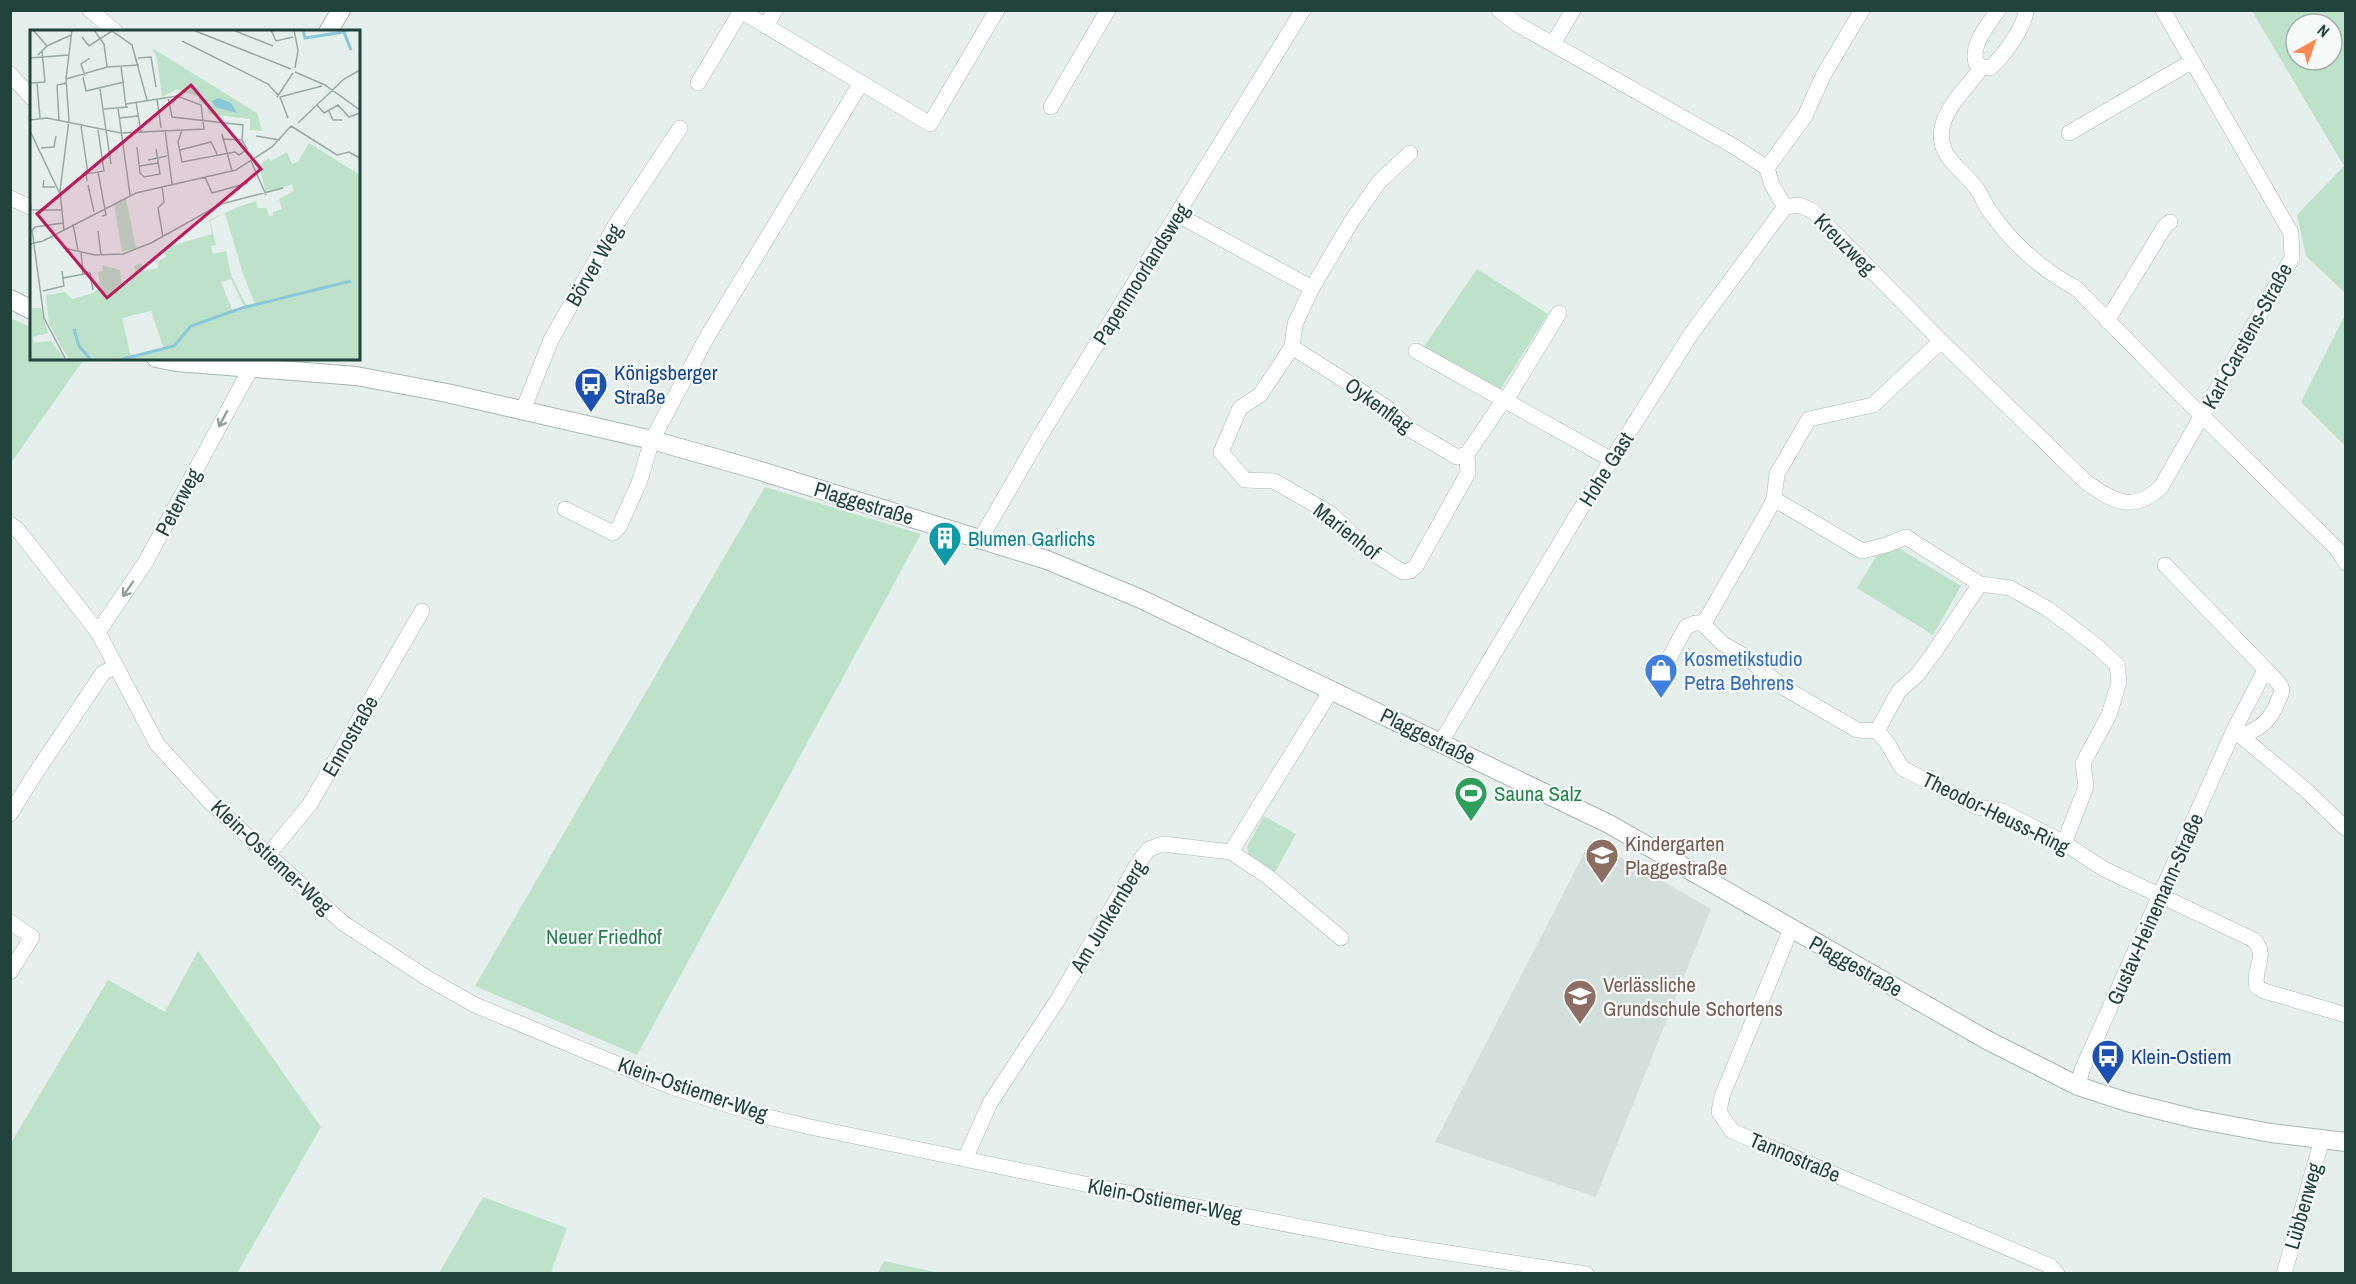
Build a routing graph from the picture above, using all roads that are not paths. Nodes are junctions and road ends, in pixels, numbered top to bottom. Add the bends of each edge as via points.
1 (90, 10) edge
2 (341, 10) edge
3 (775, 10) edge
4 (997, 10) edge
5 (1108, 10) edge
6 (1303, 10) edge
7 (1499, 10) edge
8 (1574, 10) edge
9 (1862, 10) edge
10 (1998, 10) edge
11 (2026, 10) edge
12 (2163, 10) edge
13 (766, 26) junction
14 (114, 30) edge
15 (328, 30) edge
16 (1553, 44) junction
17 (2191, 62) junction
18 (1982, 68) junction
19 (10, 74) edge
20 (698, 83) dead end
21 (861, 83) junction
22 (30, 96) edge
23 (1051, 107) dead end
24 (680, 128) dead end
25 (2069, 133) dead end
26 (1410, 153) dead end
27 (1767, 168) junction
28 (10, 198) edge
29 (30, 207) edge
30 (1785, 207) junction
31 (1178, 215) junction
32 (2170, 222) dead end
33 (1312, 288) junction
34 (10, 299) edge
35 (30, 309) edge
36 (1559, 313) dead end
37 (2107, 321) junction
38 (1941, 341) junction
39 (1292, 347) junction
40 (1416, 351) dead end
41 (166, 360) edge
42 (251, 368) junction
43 (1505, 402) junction
44 (523, 411) junction
45 (2202, 415) junction
46 (652, 440) junction
47 (1467, 454) junction
48 (1612, 460) junction
49 (1774, 499) junction
50 (2136, 502) joint
51 (566, 509) dead end
52 (10, 524) edge
53 (981, 538) junction
54 (2346, 563) edge
55 (2165, 566) dead end
56 (1980, 585) junction
57 (422, 611) dead end
58 (1702, 623) junction
59 (98, 632) junction
60 (116, 666) junction
61 (1661, 673) dead end
62 (2272, 676) junction
63 (1332, 690) junction
64 (1877, 731) junction
65 (2237, 734) junction
66 (1441, 742) junction
67 (10, 814) edge
68 (2346, 829) edge
69 (2064, 843) junction
70 (1232, 852) junction
71 (268, 855) junction
72 (2161, 897) junction
73 (10, 922) edge
74 (1791, 929) junction
75 (1341, 938) dead end
76 (10, 972) edge
77 (2346, 1015) edge
78 (2078, 1086) junction
79 (2322, 1139) junction
80 (2346, 1142) edge
81 (965, 1159) junction
82 (1586, 1274) edge
83 (2057, 1274) edge
84 (2284, 1274) edge

1 - 14 street
2 - 15 street
3 - 13 street
4 - 21 street via 930,124
5 - 23 street
6 - 31 street, Papenmoorlandsweg
7 - 16 street
8 - 16 street
9 - 27 street via 1823,76 1805,116
10 - 18 street via 1973,52
11 - 18 street via 2000,60 1990,68
12 - 17 street, Karl-Carstens-Straße
13 - 20 street via 741,11
13 - 21 street
16 - 27 street
17 - 25 street
17 - 45 street, Karl-Carstens-Straße via 2291,233 2292,258
18 - 37 street via 1949,111 1943,124 1942,146 2006,232 2055,277 2076,288
19 - 22 street
21 - 46 street via 707,337
24 - 44 street, Börver Weg via 615,226 551,340
26 - 33 street, Marienhof via 1379,182
27 - 30 street, Kreuzweg
28 - 29 street
30 - 38 street, Kreuzweg via 1799,205 1813,211
30 - 48 street, Hohe Gast via 1691,334
31 - 33 street
31 - 53 street, Papenmoorlandsweg
32 - 37 street
33 - 39 street, Marienhof via 1295,324
34 - 35 street
36 - 43 street, Marienhof
37 - 45 street
38 - 49 street via 1873,405 1809,419 1777,474
38 - 50 street, Kreuzweg via 2086,482 2111,499
39 - 47 street, Oykenflag via 1386,406 1411,430 1457,457
39 - 47 street, Marienhof via 1260,395 1240,408 1221,452 1245,480 1274,481 1284,486 1331,514 1368,550 1403,572 1416,566 1468,473
40 - 43 street
41 - 42 street, Plaggestraße
42 - 44 street, Plaggestraße via 356,376
42 -> 59 street, Peterweg via 146,563
43 - 47 street, Marienhof
43 - 48 street
44 - 46 street, Plaggestraße
45 - 50 street, Karl-Carstens-Straße via 2161,487
45 - 54 street via 2337,549
46 - 51 street via 639,483 614,533
46 - 53 street, Plaggestraße
48 - 66 street, Hohe Gast
49 - 56 street via 1862,551 1906,537
49 - 58 street
52 - 59 street, Klein-Ostiemer-Weg
53 - 63 street, Plaggestraße via 1141,599
55 - 62 street
56 - 64 street via 1917,675 1899,691
56 - 69 street via 2010,588 2048,609 2117,665 2119,682 2109,715 2083,763 2086,788
57 - 71 street, Ennostraße via 310,804
58 - 61 street via 1686,627
58 - 64 street via 1723,644 1746,657 1782,687 1857,730
59 - 60 street, Klein-Ostiemer-Weg
60 - 67 street via 103,673
60 - 71 street, Klein-Ostiemer-Weg via 157,744 210,802
62 - 65 street, Gustav-Heinemann-Straße via 2262,676
62 - 65 street via 2282,692 2275,710 2256,730
63 - 66 street, Plaggestraße
63 - 70 street
64 - 69 street, Theodor-Heuss-Ring via 1902,768 1977,807 2002,811
65 - 68 street
65 - 72 street, Gustav-Heinemann-Straße
66 - 74 street, Plaggestraße via 1617,828
69 - 72 street, Theodor-Heuss-Ring via 2104,869
70 - 75 street
70 - 81 street, Am Junkernberg via 1163,844 1149,849 990,1103
71 - 81 street, Klein-Ostiemer-Weg via 343,923 475,1005 672,1087 806,1126
72 - 77 street, Theodor-Heuss-Ring via 2254,940 2261,956 2255,980 2264,991
72 - 78 street, Gustav-Heinemann-Straße
73 - 76 street via 32,937
74 - 78 street, Plaggestraße via 1986,1040
74 - 83 street, Tannostraße via 1722,1096 1719,1112 1732,1131 2050,1266
78 - 79 street, Plaggestraße via 2196,1119
79 - 80 street, Plaggestraße
79 - 84 street, Lübbenweg
81 - 82 street, Klein-Ostiemer-Weg via 1390,1244

